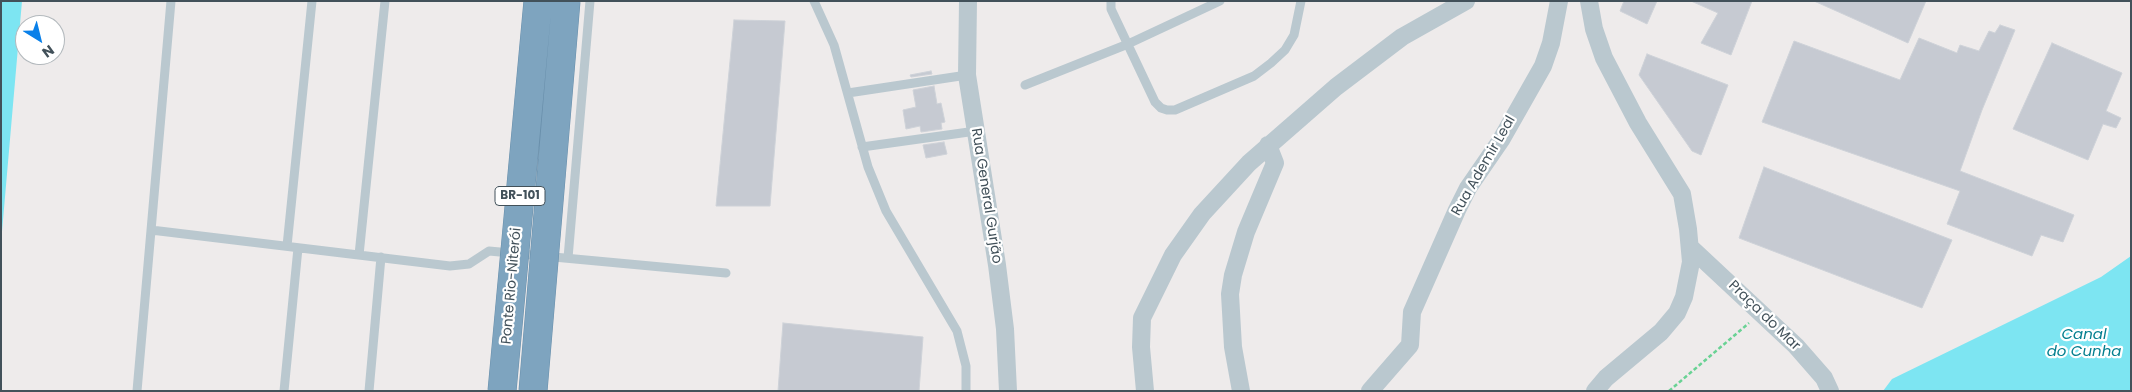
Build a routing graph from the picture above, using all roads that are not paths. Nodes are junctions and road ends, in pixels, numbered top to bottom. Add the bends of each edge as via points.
1 (171, 1) edge
2 (312, 1) edge
3 (385, 1) edge
4 (538, 1) edge
5 (566, 1) edge
6 (590, 1) edge
7 (814, 1) edge
8 (968, 1) edge
9 (1111, 1) edge
10 (1220, 1) edge
11 (1301, 1) edge
12 (1466, 1) edge
13 (1559, 1) edge
14 (1589, 1) edge
15 (1128, 44) junction
16 (967, 75) junction
17 (1025, 85) dead end
18 (848, 93) junction
19 (976, 131) junction
20 (1268, 145) junction
21 (862, 147) junction
22 (151, 230) junction
23 (287, 246) junction
24 (298, 248) junction
25 (1690, 248) junction
26 (359, 255) junction
27 (381, 258) junction
28 (568, 258) junction
29 (726, 273) dead end
30 (137, 391) edge
31 (284, 391) edge
32 (368, 391) edge
33 (502, 391) edge
34 (533, 391) edge
35 (966, 391) edge
36 (1008, 391) edge
37 (1145, 391) edge
38 (1242, 391) edge
39 (1370, 391) edge
40 (1595, 391) edge
41 (1830, 391) edge

1 - 22 lane
2 - 23 lane
3 - 26 lane
4 - 33 highway, Ponte Rio-Niterói / BR-101, bridge
5 - 34 highway, BR-101, bridge
6 - 28 lane
7 - 18 lane via 834,45
8 - 16 street, Rua General Gurjão
9 - 15 lane via 1111,9
10 - 15 lane
11 - 15 lane via 1294,35 1285,50 1271,63 1254,76 1175,110 1160,108 1155,102
12 - 20 street via 1402,37
13 - 39 street, Rua Ademir Leal via 1543,66 1501,140 1468,188 1412,312 1410,345
14 - 25 street via 1604,58 1638,123 1682,194
15 - 17 lane
16 - 18 lane
16 - 19 street, Rua General Gurjão
18 - 21 lane
19 - 21 lane
19 - 36 street, Rua General Gurjão via 1005,329
20 - 37 street via 1202,214 1173,255 1158,284 1140,328
20 - 38 street via 1276,163 1246,232 1230,294 1233,347
21 - 35 lane via 886,211 957,331 966,366
22 - 23 lane
22 - 30 lane
23 - 24 lane
24 - 26 lane
24 - 31 lane
25 - 40 street via 1691,262 1677,313 1661,332
25 - 41 street, Praça do Mar via 1762,313 1818,371
26 - 27 lane
27 - 28 lane via 450,266 469,264 489,251
27 - 32 lane
28 - 29 lane

